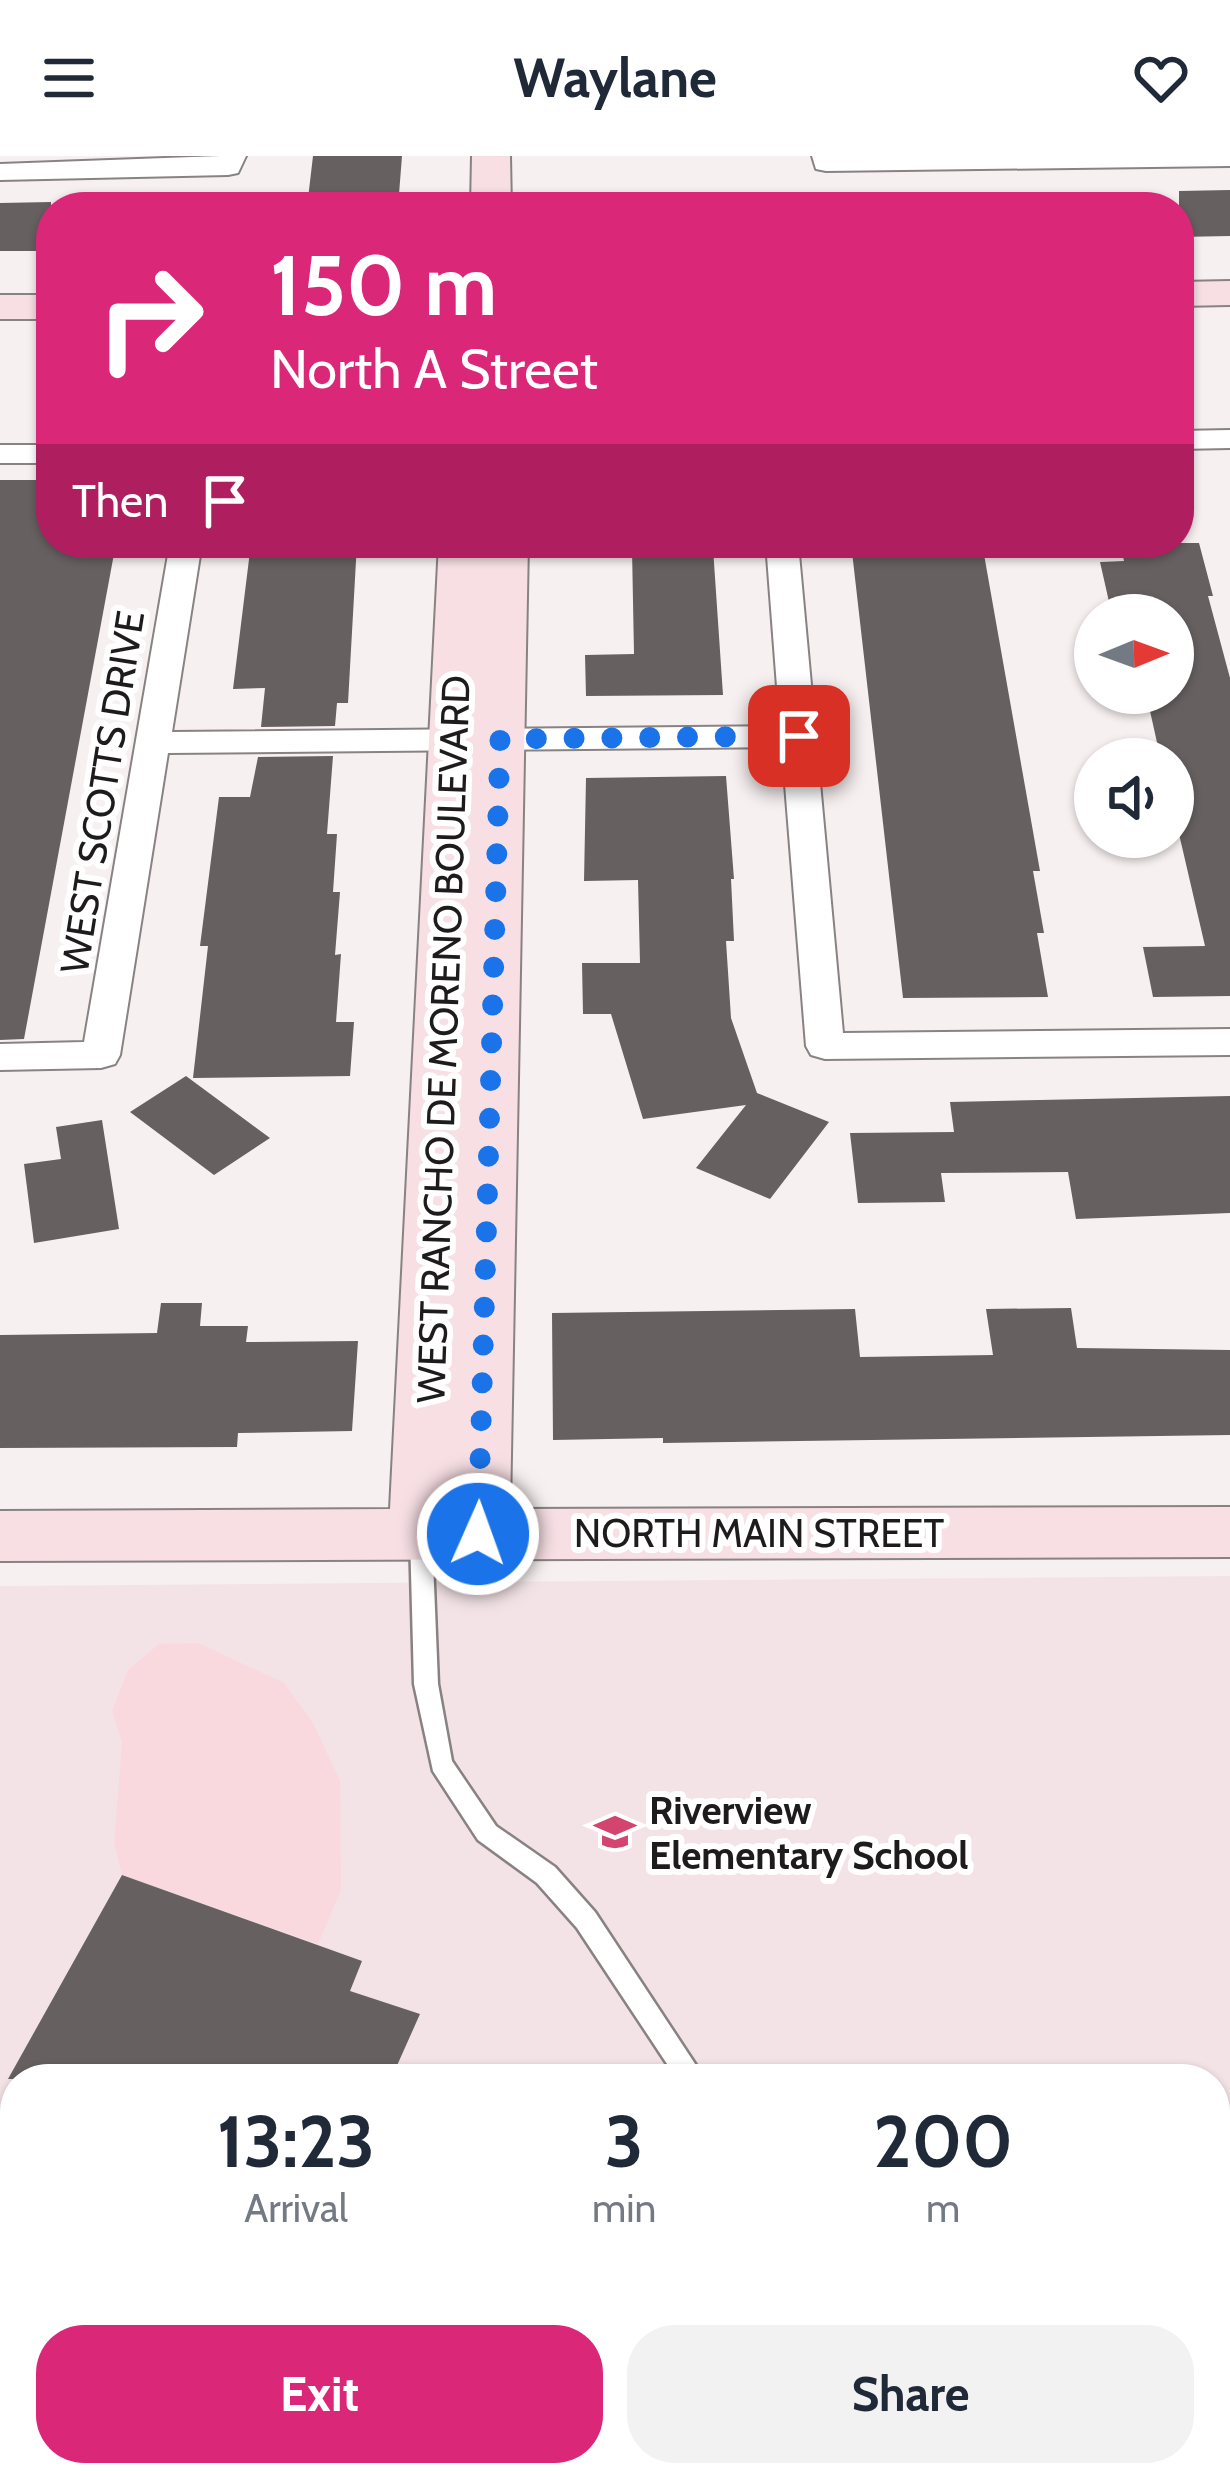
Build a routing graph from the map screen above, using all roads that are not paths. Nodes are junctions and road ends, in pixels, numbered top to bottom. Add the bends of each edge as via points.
1 (491, 156) edge
2 (1230, 158) edge
3 (825, 159) edge
4 (231, 161) edge
5 (0, 172) edge
6 (491, 192) edge
7 (1230, 293) edge
8 (1194, 294) edge
9 (36, 307) edge
10 (0, 308) edge
11 (1230, 439) edge
12 (1194, 440) edge
13 (0, 454) edge
14 (36, 454) edge
15 (184, 558) edge
16 (463, 558) edge
17 (503, 558) edge
18 (783, 558) edge
19 (799, 736) junction
20 (478, 740) junction
21 (153, 742) junction
22 (1230, 1042) edge
23 (0, 1058) edge
24 (1230, 1532) edge
25 (450, 1534) junction
26 (0, 1536) edge
27 (682, 2064) edge

1 - 6 street
2 - 3 street
4 - 5 street
7 - 8 street
9 - 10 street
11 - 12 street
13 - 14 street
15 - 21 street, WEST SCOTTS DRIVE
16 - 20 street, WEST RANCHO DE MORENO BOULEVARD
17 - 20 street, WEST RANCHO DE MORENO BOULEVARD
18 - 19 street
19 - 20 street
19 - 22 street via 825,1046
20 - 21 street
20 - 25 street, WEST RANCHO DE MORENO BOULEVARD
21 - 23 street, WEST SCOTTS DRIVE via 101,1055
24 - 25 street, NORTH MAIN STREET
25 - 26 street, NORTH MAIN STREET
25 - 27 lane via 426,1684 440,1764 487,1833 546,1875 586,1920

